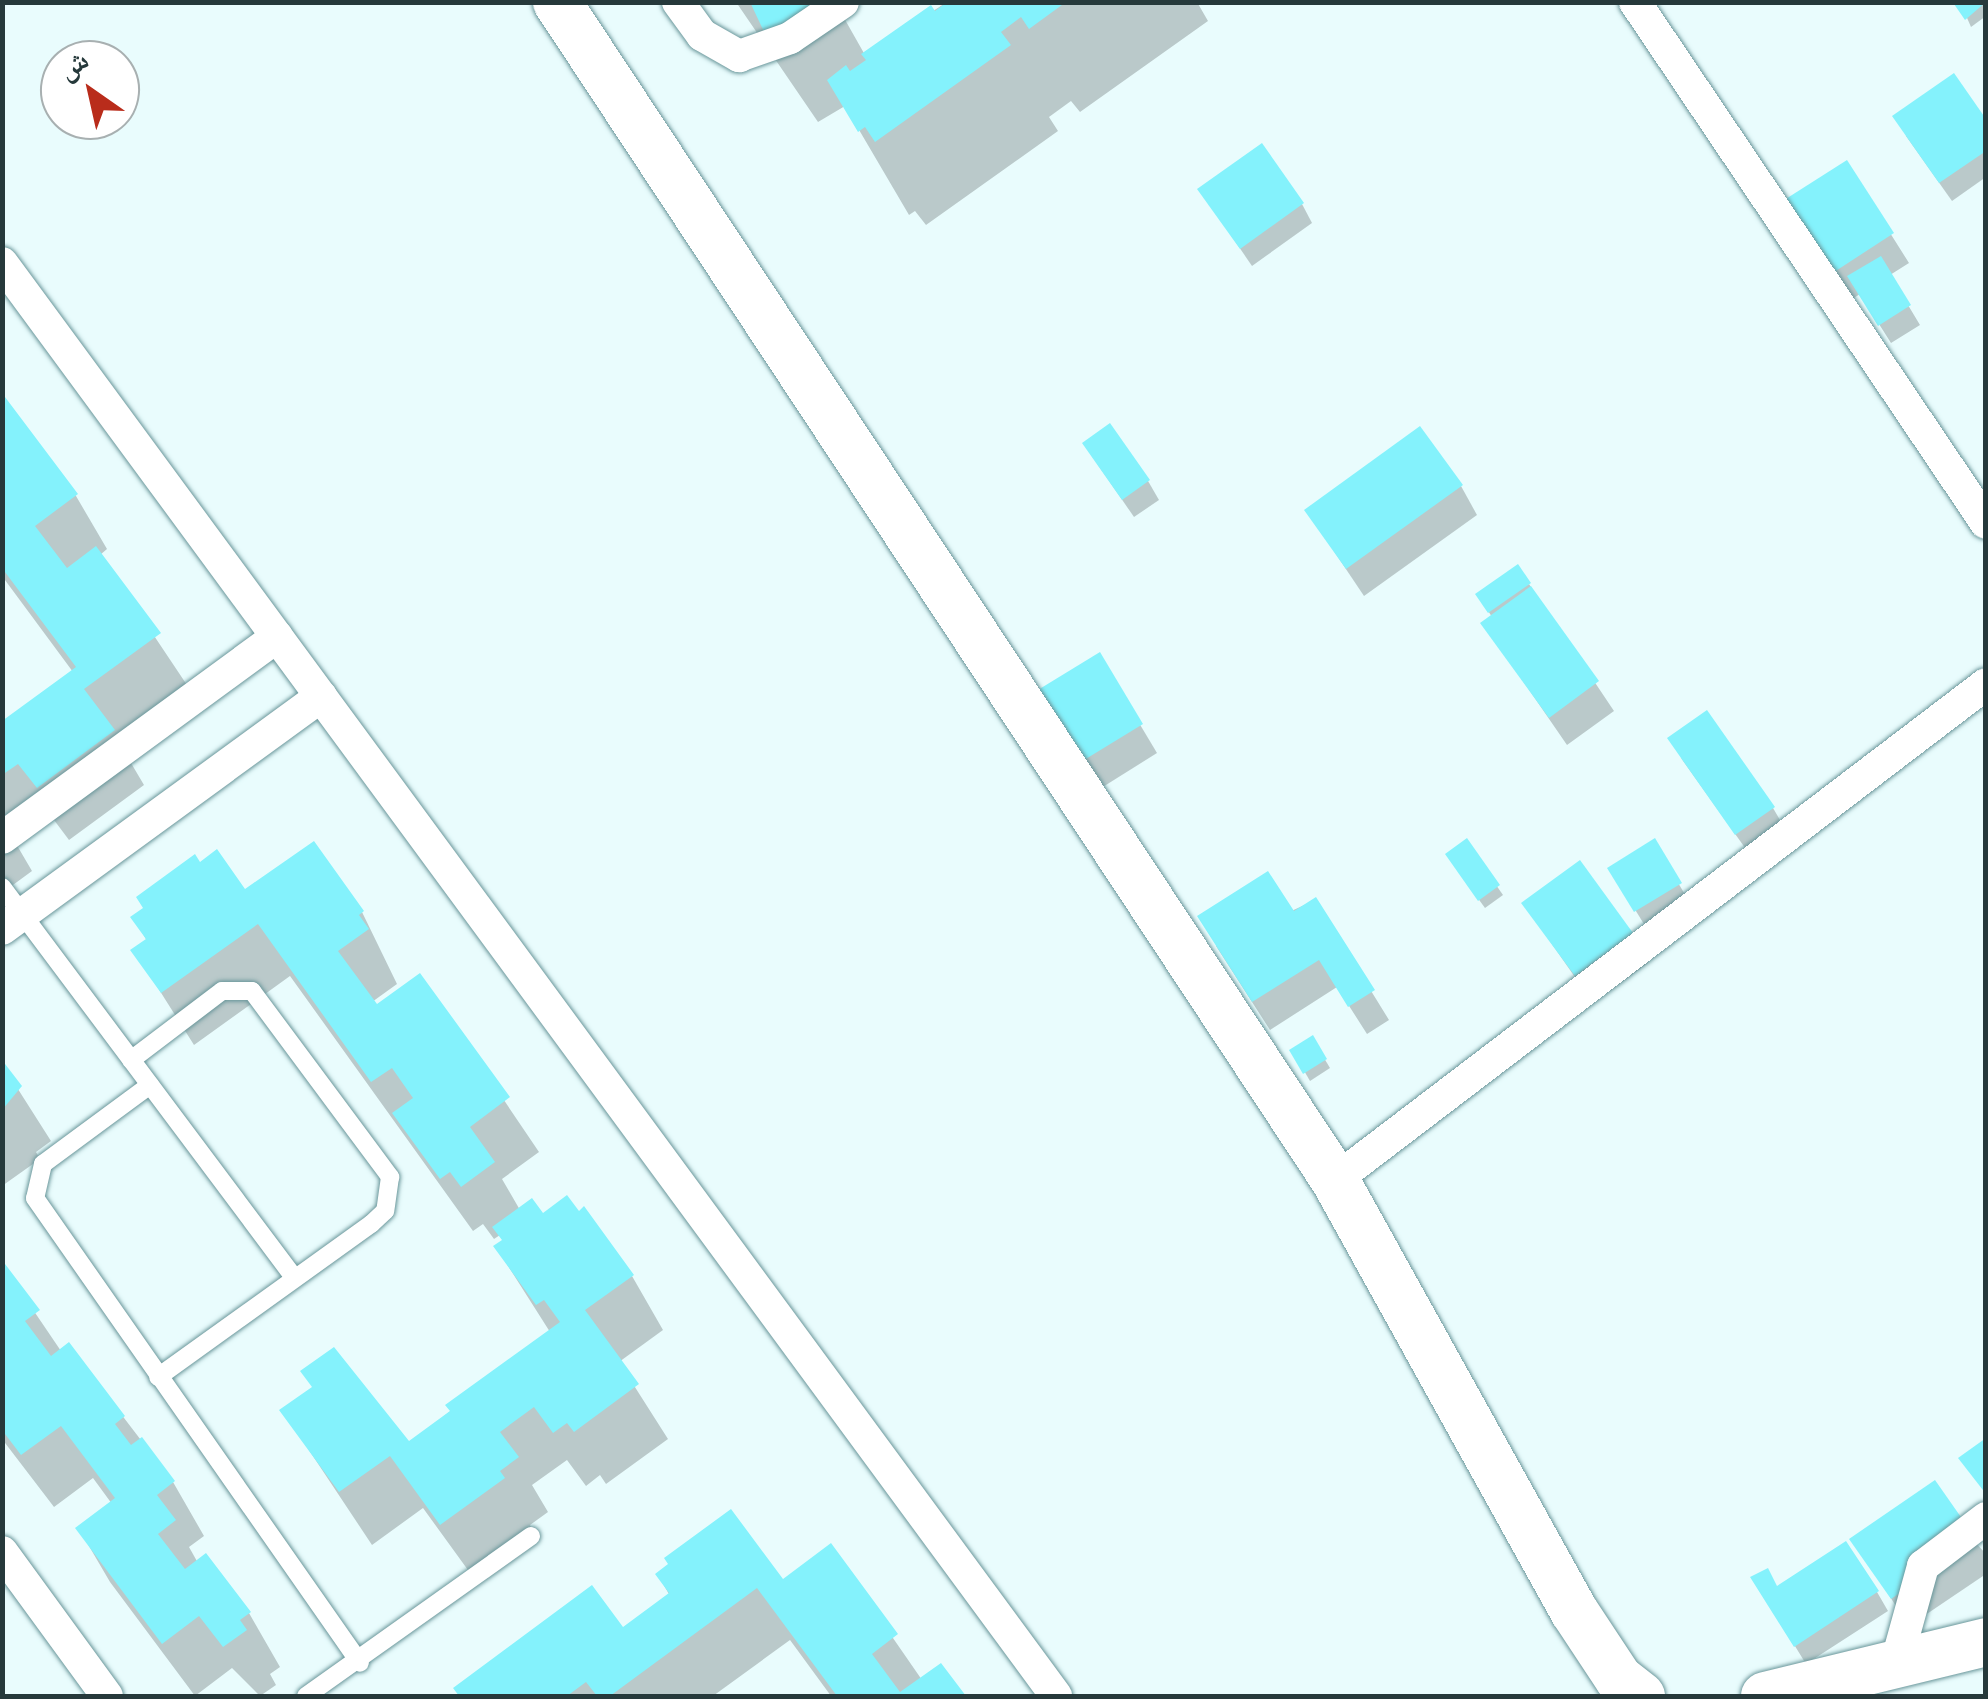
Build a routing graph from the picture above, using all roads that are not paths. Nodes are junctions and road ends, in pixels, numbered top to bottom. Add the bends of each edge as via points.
1 (557, 2) edge
2 (678, 2) edge
3 (843, 2) edge
4 (1635, 2) edge
5 (2, 263) edge
6 (1986, 523) edge
7 (277, 637) junction
8 (1986, 684) edge
9 (320, 696) junction
10 (2, 838) edge
11 (2, 887) edge
12 (12, 922) edge
13 (131, 1060) junction
14 (150, 1086) junction
15 (1335, 1180) junction
16 (294, 1278) junction
17 (158, 1377) junction
18 (1986, 1518) edge
19 (531, 1536) dead end
20 (7, 1567) edge
21 (1986, 1642) edge
22 (1897, 1660) junction
23 (360, 1662) junction
24 (107, 1696) edge
25 (306, 1696) edge
26 (1056, 1696) edge
27 (1641, 1696) edge
28 (1765, 1696) edge

1 - 15 street
2 - 3 street via 702,35 739,56 790,38
4 - 6 street
5 - 7 street
7 - 9 street
7 - 10 street
8 - 15 street
9 - 12 street
9 - 26 street
11 - 12 lane
12 - 13 lane
13 - 14 lane
13 - 16 lane via 231,986 259,999 390,1177 385,1212
14 - 16 lane
14 - 17 lane via 43,1164 35,1198
15 - 27 street via 1574,1611 1619,1679
16 - 17 lane
17 - 23 lane
18 - 22 street via 1923,1566
19 - 23 lane
20 - 24 street
21 - 22 street
22 - 28 street
23 - 25 lane

